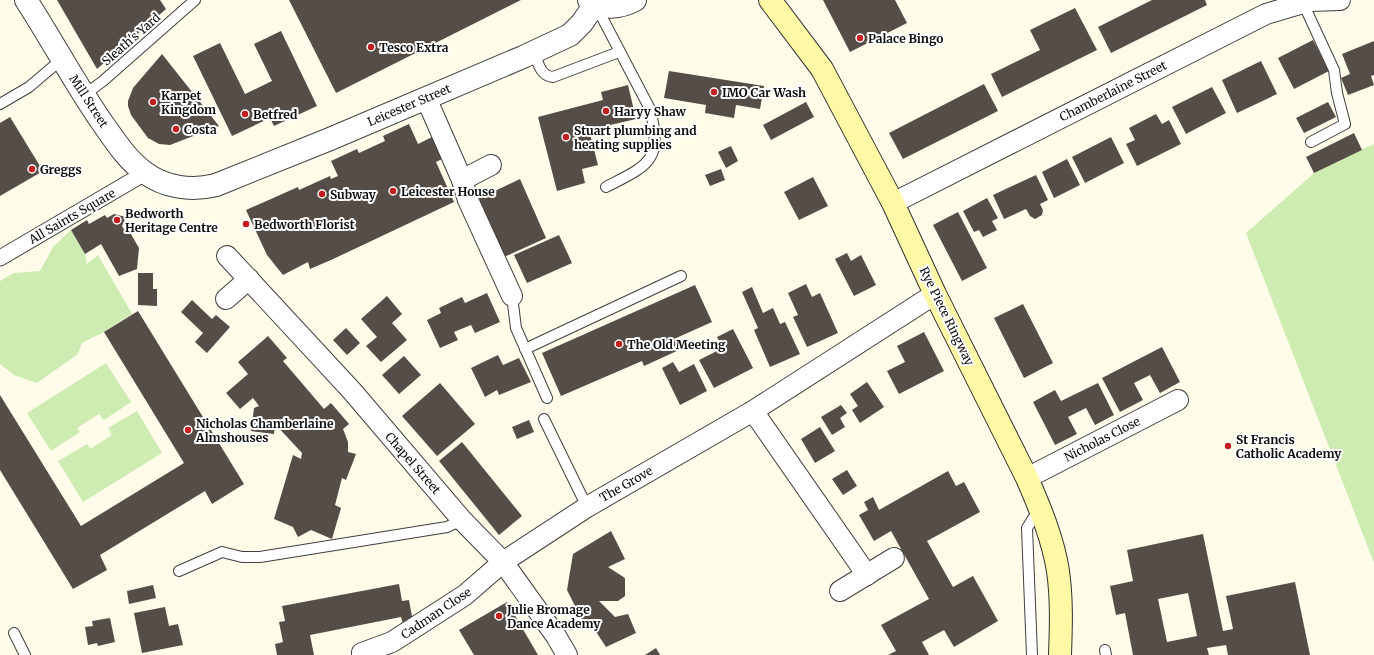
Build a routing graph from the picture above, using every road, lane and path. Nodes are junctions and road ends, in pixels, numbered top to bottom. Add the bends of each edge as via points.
1 (26, 0) edge
2 (195, 0) edge
3 (635, 0) edge
4 (770, 0) edge
5 (1340, 0) edge
6 (1313, 1) edge
7 (592, 2) edge
8 (534, 52) junction
9 (620, 52) junction
10 (62, 59) junction
11 (84, 95) junction
12 (426, 98) junction
13 (0, 104) edge
14 (1312, 142) dead end
15 (492, 165) dead end
16 (145, 172) junction
17 (462, 180) junction
18 (170, 185) joint
19 (606, 187) dead end
20 (893, 203) junction
21 (227, 256) dead end
22 (0, 258) edge
23 (681, 276) dead end
24 (249, 279) junction
25 (935, 294) junction
26 (512, 296) joint
27 (226, 299) dead end
28 (525, 349) junction
29 (547, 398) dead end
30 (1178, 400) dead end
31 (753, 411) junction
32 (544, 419) dead end
33 (1027, 478) junction
34 (587, 507) junction
35 (1040, 508) junction
36 (462, 520) junction
37 (894, 558) dead end
38 (503, 562) junction
39 (179, 571) dead end
40 (867, 575) junction
41 (840, 591) dead end
42 (14, 633) dead end
43 (359, 654) edge
44 (24, 655) edge
45 (567, 655) edge
46 (1032, 655) edge
47 (1060, 655) edge

1 - 10 street, Mill Street
2 - 11 lane, Sleath's Yard
3 - 7 street via 626,5 610,8
4 - 20 main road, Rye Piece Ringway via 822,69
5 - 6 street, Chamberlaine Street
6 - 14 lane via 1334,70 1345,124
6 - 20 street, Chamberlaine Street via 1266,14
7 - 8 street, Leicester Street via 582,23 570,36
7 - 9 lane
8 - 9 lane via 542,73 553,77
8 - 12 street, Leicester Street
9 - 19 lane via 650,109 655,147 648,162
10 - 11 street, Mill Street
10 - 13 lane via 29,88
11 - 16 street, Mill Street via 130,160
12 - 17 street
12 - 18 street, Leicester Street via 216,185 197,189
15 - 17 street
16 - 18 street, Mill Street
16 - 22 street, All Saints Square
17 - 26 street via 468,200
20 - 25 main road, Rye Piece Ringway
21 - 24 street, Chapel Street
23 - 28 lane
24 - 27 street
24 - 36 street, Chapel Street via 352,391
25 - 31 street, The Grove
25 - 33 main road, Rye Piece Ringway
26 - 28 lane via 516,328
28 - 29 lane
30 - 33 street, Nicholas Close
31 - 34 street, The Grove
31 - 40 street
32 - 34 lane
33 - 35 main road, Rye Piece Ringway
34 - 38 street, The Grove
35 - 46 lane via 1027,528
35 - 47 main road, Rye Piece Ringway via 1058,571 1062,616
36 - 38 street, Chapel Street
36 - 39 lane via 447,527 260,557 242,557 222,552
37 - 40 street
38 - 43 street, Cadman Close via 465,595 392,642
38 - 45 street, Chapel Street
40 - 41 street
42 - 44 lane

